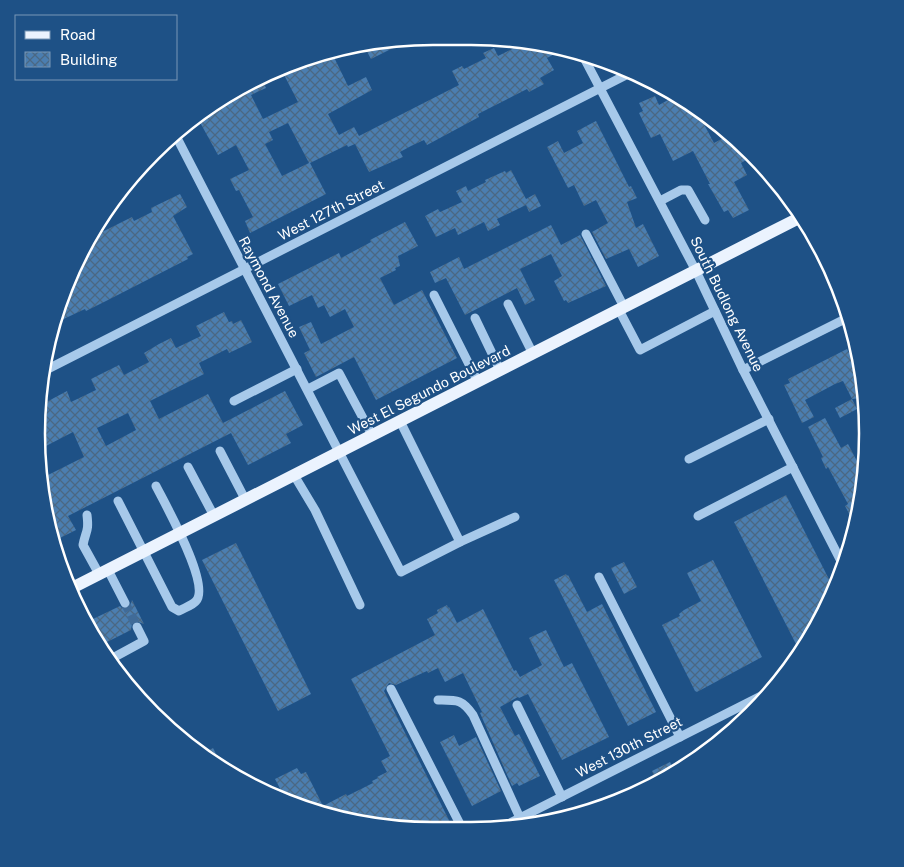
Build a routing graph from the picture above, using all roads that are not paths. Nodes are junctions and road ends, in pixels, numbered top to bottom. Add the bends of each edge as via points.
1 (587, 63) edge
2 (623, 77) edge
3 (600, 88) junction
4 (178, 140) edge
5 (660, 201) junction
6 (705, 220) dead end
7 (795, 220) edge
8 (586, 234) dead end
9 (244, 269) junction
10 (696, 270) junction
11 (434, 295) dead end
12 (508, 304) dead end
13 (622, 309) junction
14 (715, 311) junction
15 (475, 318) dead end
16 (842, 321) edge
17 (533, 354) junction
18 (50, 368) edge
19 (298, 370) junction
20 (500, 370) junction
21 (743, 370) junction
22 (478, 382) junction
23 (308, 389) junction
24 (234, 401) dead end
25 (768, 419) junction
26 (400, 421) junction
27 (372, 435) junction
28 (220, 451) dead end
29 (340, 452) junction
30 (689, 459) dead end
31 (188, 467) dead end
32 (793, 467) junction
33 (294, 475) junction
34 (156, 486) dead end
35 (245, 500) junction
36 (118, 501) dead end
37 (87, 515) dead end
38 (214, 516) junction
39 (698, 516) dead end
40 (514, 517) dead end
41 (179, 533) junction
42 (460, 542) junction
43 (144, 551) junction
44 (839, 556) edge
45 (104, 572) junction
46 (599, 577) dead end
47 (77, 586) edge
48 (126, 603) tunnel mouth
49 (360, 605) dead end
50 (137, 627) tunnel mouth
51 (115, 657) edge
52 (391, 690) dead end
53 (438, 700) dead end
54 (753, 700) edge
55 (517, 705) dead end
56 (680, 737) junction
57 (562, 797) junction
58 (520, 818) joint
59 (459, 822) edge

1 - 3 street, South Budlong Avenue
2 - 3 street, West 127th Street
3 - 5 street, South Budlong Avenue
3 - 9 street, West 127th Street
4 - 9 street, Raymond Avenue
5 - 6 street via 681,190 688,190
5 - 10 street, South Budlong Avenue
7 - 10 main road, West El Segundo Boulevard
8 - 13 street
9 - 18 street, West 127th Street
9 - 19 street, Raymond Avenue
10 - 13 main road, West El Segundo Boulevard
10 - 14 street, South Budlong Avenue
11 - 22 street
12 - 17 street
13 - 14 street via 640,350
13 - 17 main road, West El Segundo Boulevard
14 - 21 street, South Budlong Avenue
15 - 20 street
16 - 21 street
17 - 20 main road, West El Segundo Boulevard
19 - 23 street, Raymond Avenue
19 - 24 street
20 - 22 main road, West El Segundo Boulevard
21 - 25 street, South Budlong Avenue
22 - 26 main road, West El Segundo Boulevard
23 - 27 street via 339,374
23 - 29 street, Raymond Avenue
25 - 30 street
25 - 32 street, South Budlong Avenue
26 - 27 main road, West El Segundo Boulevard
26 - 42 street
27 - 29 main road, West El Segundo Boulevard
28 - 35 street
29 - 33 main road, West El Segundo Boulevard
29 - 42 street, Raymond Avenue via 401,572
31 - 38 street
32 - 39 street
32 - 44 street, South Budlong Avenue
33 - 35 main road, West El Segundo Boulevard
33 - 49 street via 315,510
34 - 41 street
35 - 38 main road, West El Segundo Boulevard
36 - 43 street
37 - 45 street via 88,532 83,545
38 - 41 main road, West El Segundo Boulevard
40 - 42 street
41 - 43 main road, West El Segundo Boulevard
41 - 43 street via 193,564 200,592 196,602 179,611 172,607
43 - 45 main road, West El Segundo Boulevard
45 - 47 main road, West El Segundo Boulevard
45 - 48 street
46 - 56 street
50 - 51 street via 144,641
52 - 59 street
53 - 58 street via 455,700 466,705 473,715
54 - 56 street, West 130th Street
55 - 57 street
56 - 57 street, West 130th Street
57 - 58 street, West 130th Street

